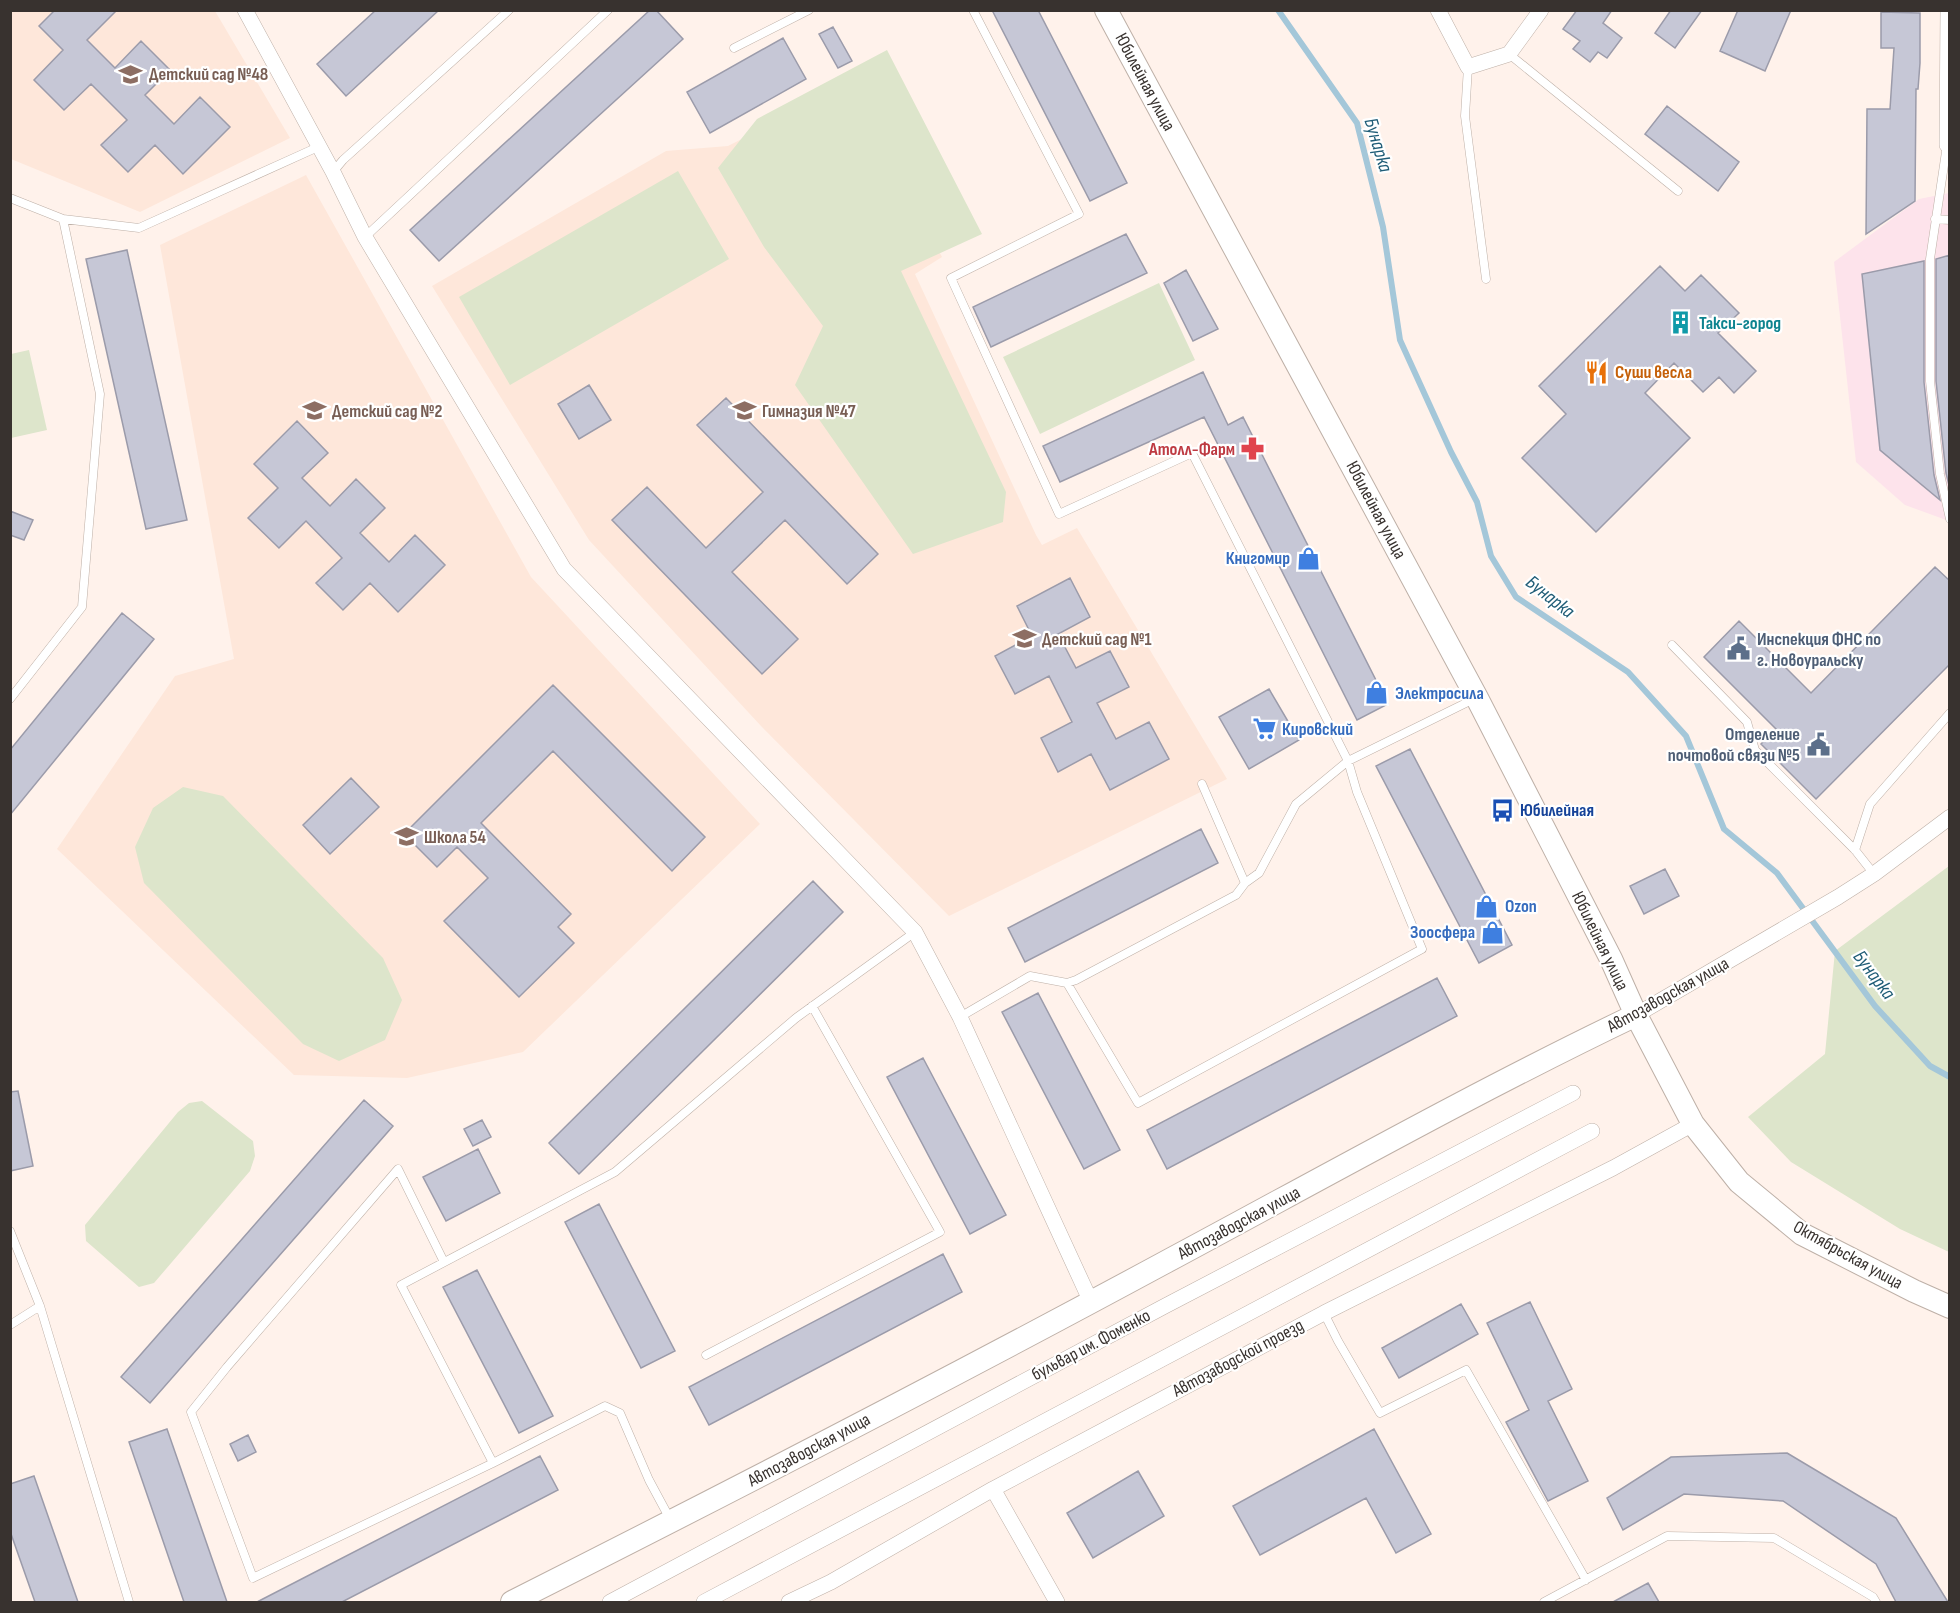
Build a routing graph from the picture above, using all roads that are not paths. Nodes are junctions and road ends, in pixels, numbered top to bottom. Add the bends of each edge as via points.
1 (245, 10) edge
2 (509, 10) edge
3 (608, 10) edge
4 (808, 10) edge
5 (973, 10) edge
6 (1106, 10) edge
7 (1438, 10) edge
8 (1540, 10) edge
9 (1948, 10) edge
10 (734, 48) dead end
11 (1509, 54) junction
12 (1468, 67) junction
13 (1947, 145) joint
14 (318, 147) junction
15 (333, 172) junction
16 (1678, 190) dead end
17 (10, 198) edge
18 (63, 219) junction
19 (1935, 219) junction
20 (1950, 220) edge
21 (365, 237) junction
22 (1486, 279) dead end
23 (1950, 519) edge
24 (1672, 645) dead end
25 (1477, 698) junction
26 (10, 699) edge
27 (1950, 713) edge
28 (1348, 761) junction
29 (1202, 784) dead end
30 (1950, 817) edge
31 (1856, 849) junction
32 (1874, 874) junction
33 (1245, 883) junction
34 (915, 932) junction
35 (1067, 984) junction
36 (812, 1006) junction
37 (1636, 1014) junction
38 (960, 1017) junction
39 (1574, 1093) dead end
40 (1693, 1124) junction
41 (1592, 1131) dead end
42 (10, 1231) edge
43 (444, 1262) junction
44 (1091, 1302) junction
45 (40, 1305) junction
46 (1950, 1307) edge
47 (1324, 1313) junction
48 (10, 1325) edge
49 (706, 1355) dead end
50 (493, 1463) junction
51 (993, 1489) junction
52 (672, 1522) junction
53 (1586, 1580) junction
54 (1875, 1600) edge
55 (129, 1602) edge
56 (512, 1602) edge
57 (610, 1602) edge
58 (704, 1602) edge
59 (789, 1602) edge
60 (1057, 1602) edge
61 (1544, 1602) edge
62 (1864, 1602) edge

1 - 14 street
2 - 15 lane
3 - 21 lane
4 - 10 lane
5 - 28 lane via 1079,214 951,278 1059,514 1192,453
6 - 25 street, Юбилейная улица
7 - 12 street
8 - 11 street
9 - 13 street
11 - 12 street
11 - 16 lane
12 - 22 lane via 1465,116
13 - 19 lane
14 - 15 street
14 - 18 lane via 139,228
15 - 21 street
17 - 18 lane
18 - 26 lane via 100,394 82,607
19 - 20 lane
19 - 23 lane via 1930,259 1930,381 1940,474
21 - 34 street via 564,569
24 - 31 lane via 1748,723 1755,750
25 - 28 lane
25 - 37 street, Юбилейная улица
27 - 31 lane via 1870,804
28 - 33 lane via 1296,804 1259,873
28 - 35 lane via 1422,949 1138,1103
29 - 33 lane
30 - 32 street, Автозаводская улица
31 - 32 lane
32 - 37 street, Автозаводская улица
33 - 35 lane via 1236,895
34 - 36 lane
34 - 38 street
35 - 38 lane via 1030,976
36 - 43 lane via 615,1172
36 - 49 lane via 940,1232
37 - 40 street, Октябрьская улица
37 - 44 street, Автозаводская улица via 1551,1055
38 - 44 street
39 - 57 street, бульвар им. Фоменко via 1145,1316
40 - 46 street, Октябрьская улица via 1739,1182 1802,1234
40 - 47 street, Автозаводской проезд
41 - 58 street
42 - 45 lane
43 - 50 lane via 401,1285
43 - 50 lane via 398,1169 190,1412 253,1578
44 - 52 street, Автозаводская улица
45 - 48 lane
45 - 55 lane
47 - 51 street, Автозаводской проезд
47 - 53 lane via 1380,1413 1466,1370
50 - 52 lane via 605,1406 620,1413
51 - 59 street, Автозаводской проезд
51 - 60 street
52 - 56 street, Автозаводская улица
53 - 54 lane via 1667,1536 1774,1538
53 - 61 lane
54 - 62 lane

